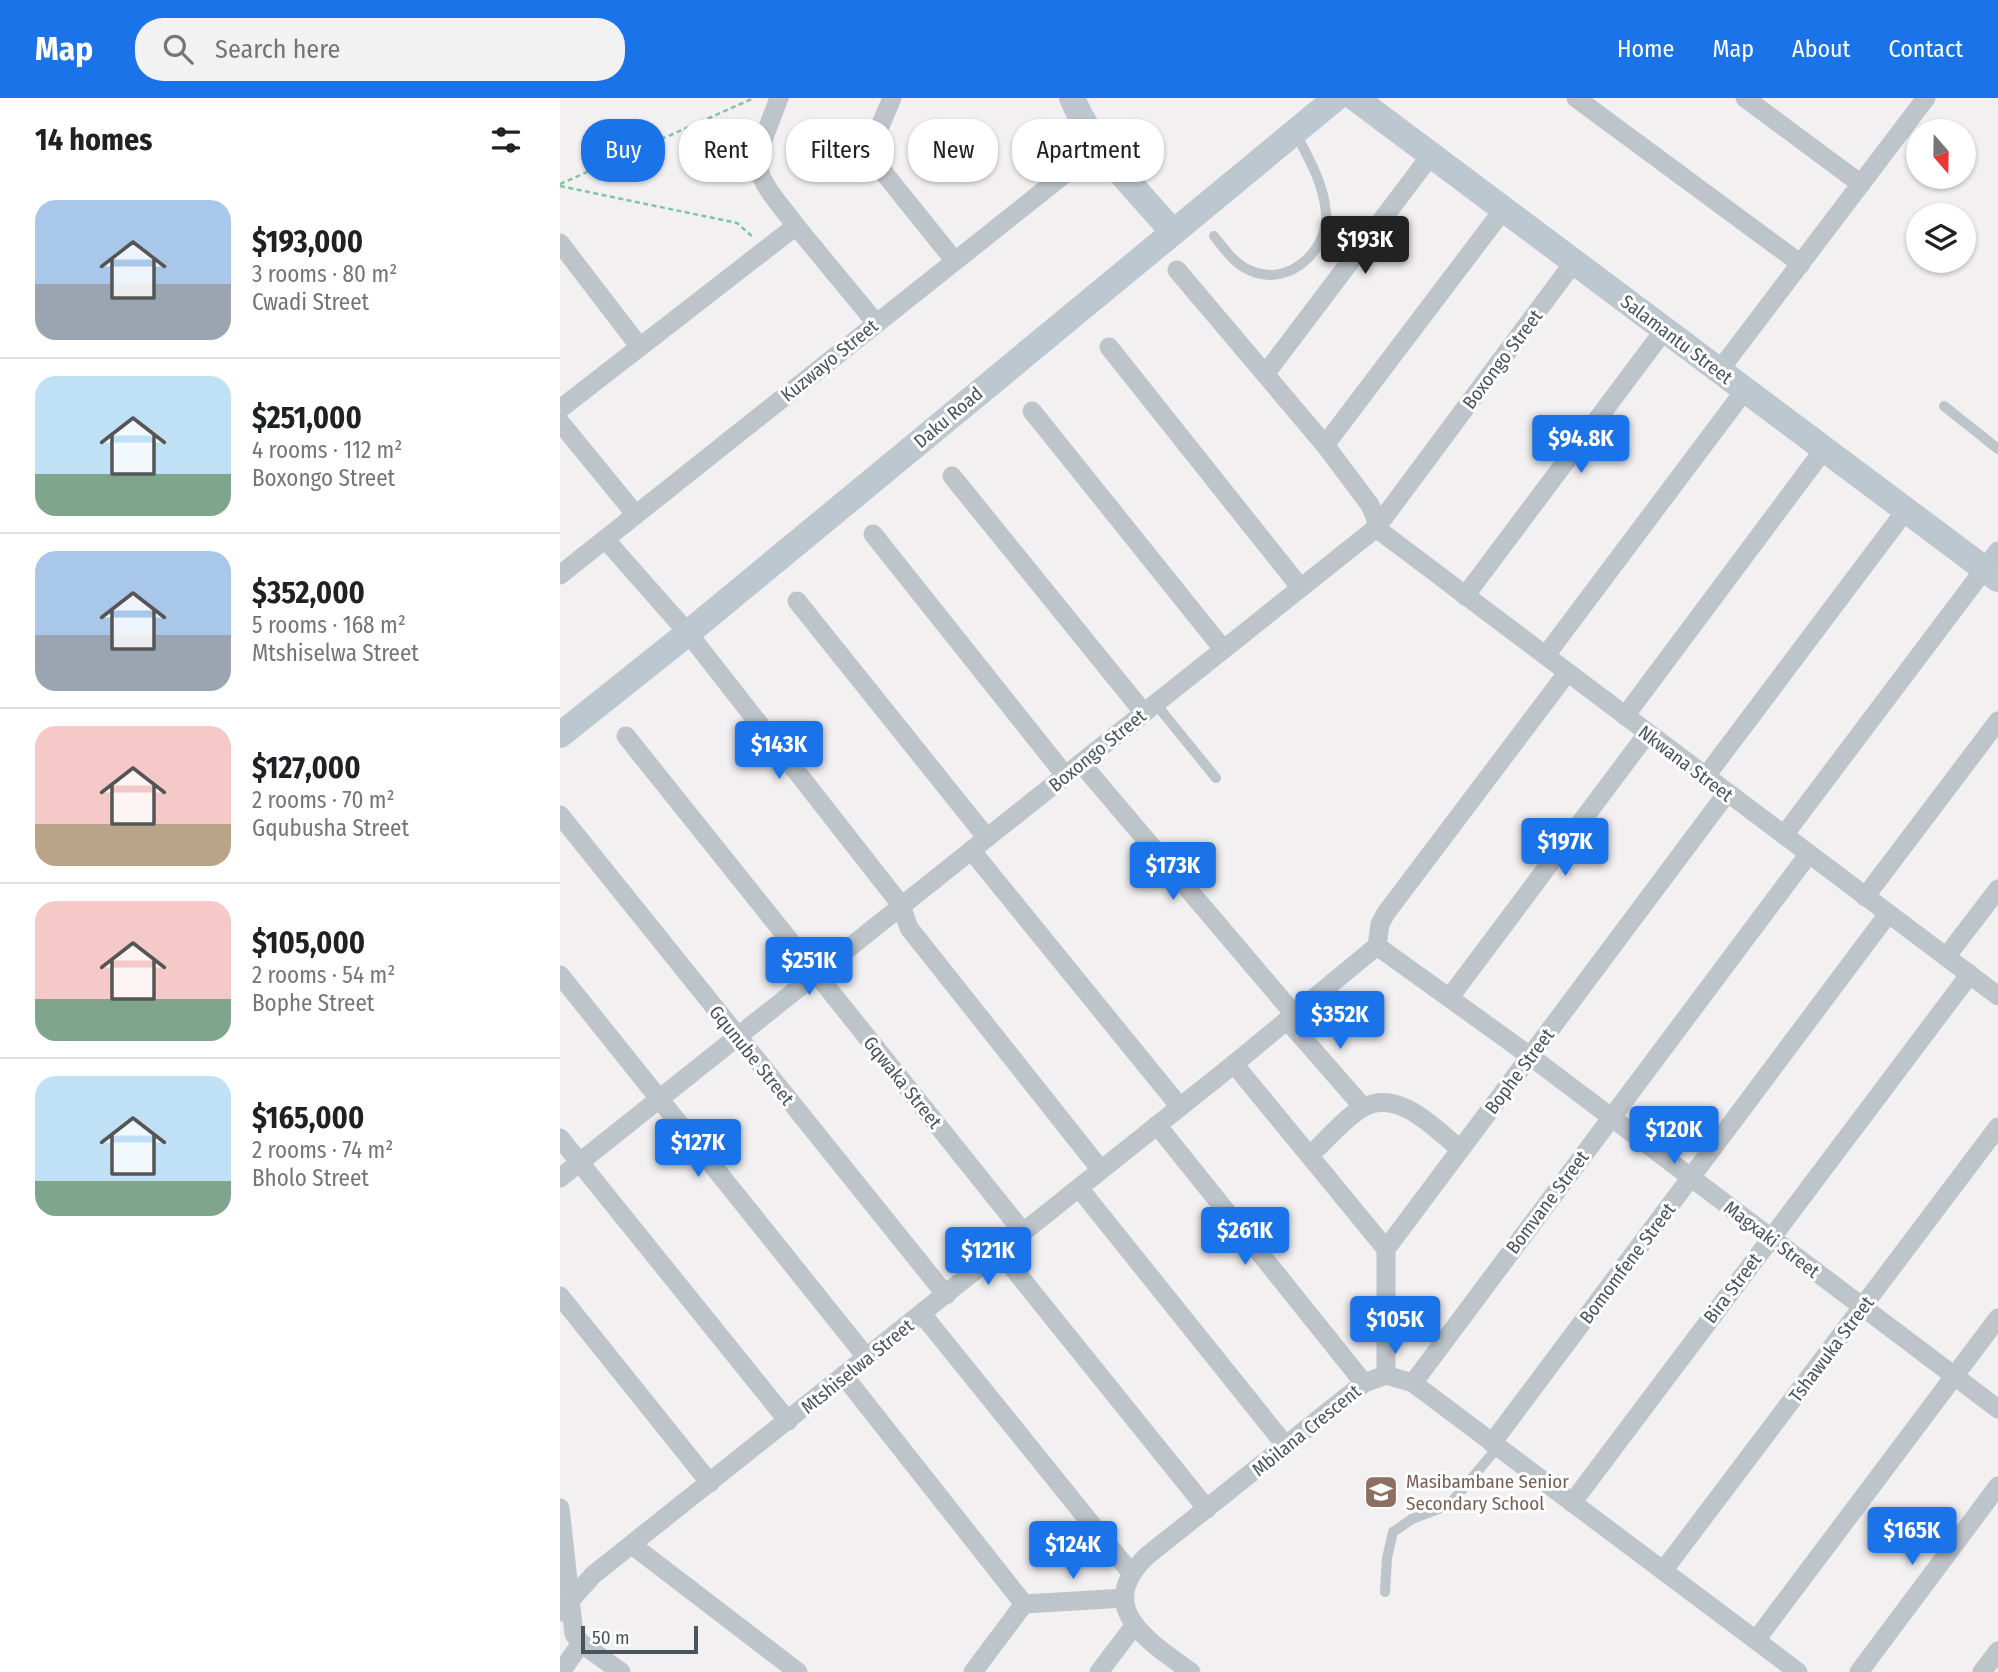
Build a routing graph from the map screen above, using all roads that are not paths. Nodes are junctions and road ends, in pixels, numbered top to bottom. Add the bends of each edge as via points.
1 (892, 98) edge
2 (1051, 98) edge
3 (1072, 98) edge
4 (1336, 98) edge
5 (1355, 98) edge
6 (1576, 98) edge
7 (1745, 98) edge
8 (776, 99) edge
9 (1920, 100) edge
10 (1074, 119) edge
11 (1083, 119) edge
12 (1295, 131) junction
13 (1431, 155) junction
14 (1042, 182) edge
15 (1131, 182) edge
16 (1861, 184) junction
17 (1503, 210) junction
18 (796, 226) junction
19 (1172, 231) junction
20 (1214, 236) dead end
21 (560, 243) edge
22 (954, 260) junction
23 (1574, 262) junction
24 (1801, 264) junction
25 (1177, 270) dead end
26 (876, 323) junction
27 (1665, 329) junction
28 (639, 346) junction
29 (1110, 347) dead end
30 (1719, 371) junction
31 (1266, 373) junction
32 (1745, 390) junction
33 (1944, 406) dead end
34 (560, 409) edge
35 (1032, 411) dead end
36 (560, 422) edge
37 (1325, 445) junction
38 (1825, 448) junction
39 (1998, 449) edge
40 (952, 475) dead end
41 (1906, 510) junction
42 (636, 515) junction
43 (1376, 528) junction
44 (873, 534) dead end
45 (605, 539) junction
46 (1994, 567) edge
47 (560, 575) edge
48 (1300, 587) junction
49 (1465, 596) junction
50 (797, 601) dead end
51 (688, 633) junction
52 (1223, 649) junction
53 (1546, 656) junction
54 (1567, 673) junction
55 (1150, 708) junction
56 (1625, 716) junction
57 (1998, 721) edge
58 (1647, 734) junction
59 (560, 735) edge
60 (626, 736) dead end
61 (1081, 763) junction
62 (1065, 775) junction
63 (1706, 776) junction
64 (1216, 778) dead end
65 (1727, 793) junction
66 (560, 815) edge
67 (1784, 835) junction
68 (987, 838) junction
69 (971, 850) junction
70 (1808, 855) junction
71 (1998, 889) edge
72 (1865, 897) junction
73 (901, 905) junction
74 (1888, 914) junction
75 (1377, 946) junction
76 (1946, 957) junction
77 (816, 974) junction
78 (1970, 974) junction
79 (560, 975) edge
80 (1998, 996) edge
81 (1450, 997) junction
82 (1291, 1017) junction
83 (738, 1037) junction
84 (1530, 1056) junction
85 (1234, 1064) junction
86 (660, 1099) junction
87 (1180, 1107) junction
88 (1363, 1107) junction
89 (1609, 1119) junction
90 (1157, 1125) junction
91 (1998, 1127) edge
92 (560, 1138) edge
93 (1460, 1149) junction
94 (1310, 1156) junction
95 (579, 1162) junction
96 (1101, 1170) junction
97 (560, 1178) edge
98 (1690, 1178) junction
99 (1079, 1188) junction
100 (1023, 1232) junction
101 (1771, 1237) junction
102 (1386, 1249) junction
103 (1000, 1252) junction
104 (946, 1295) junction
105 (560, 1296) edge
106 (1862, 1307) junction
107 (922, 1314) junction
108 (1998, 1318) edge
109 (867, 1358) junction
110 (1386, 1375) junction
111 (844, 1376) junction
112 (1954, 1376) junction
113 (1364, 1383) junction
114 (1413, 1383) junction
115 (1998, 1409) edge
116 (788, 1421) junction
117 (1495, 1445) junction
118 (1286, 1446) junction
119 (710, 1483) junction
120 (1998, 1486) edge
121 (1572, 1503) junction
122 (560, 1508) edge
123 (1208, 1509) junction
124 (632, 1545) junction
125 (1663, 1572) junction
126 (1131, 1573) junction
127 (1385, 1592) dead end
128 (1125, 1598) junction
129 (1024, 1604) junction
130 (565, 1609) edge
131 (1134, 1626) junction
132 (1756, 1640) junction
133 (581, 1643) junction
134 (1998, 1651) edge
135 (561, 1672) edge
136 (621, 1672) edge
137 (798, 1672) edge
138 (973, 1672) edge
139 (1099, 1672) edge
140 (1191, 1672) edge
141 (1798, 1672) edge
142 (1858, 1672) edge
143 (1982, 1672) edge

1 - 22 street via 873,143 876,163
2 - 10 main road
3 - 11 main road
4 - 12 main road, Daku Road
5 - 13 main road, Salamantu Street
6 - 24 street
7 - 16 street
8 - 18 street via 756,166
9 - 16 street
12 - 19 main road, Daku Road
12 - 20 lane via 1321,189 1326,215 1323,236 1312,256 1296,268 1256,274 1233,260
13 - 17 main road, Salamantu Street
13 - 31 street
14 - 22 street, Kuzwayo Street
15 - 19 main road
16 - 24 street
17 - 23 main road, Salamantu Street
17 - 37 street
18 - 26 street
18 - 28 street
19 - 51 main road, Daku Road
21 - 28 street
22 - 26 street, Kuzwayo Street
23 - 27 main road, Salamantu Street
23 - 43 street, Boxongo Street
24 - 30 street
25 - 31 street
26 - 42 street, Kuzwayo Street
27 - 30 main road, Salamantu Street
27 - 49 street
28 - 34 street
29 - 48 street
30 - 32 main road, Salamantu Street
31 - 37 street
32 - 38 main road, Salamantu Street
32 - 53 street
33 - 39 lane
35 - 52 street
36 - 42 street
37 - 43 street via 1370,505
38 - 41 main road, Salamantu Street
38 - 56 street
40 - 55 street
41 - 46 main road, Salamantu Street
41 - 63 street
42 - 45 street, Kuzwayo Street
43 - 48 street, Boxongo Street
43 - 49 street, Nkwana Street
44 - 62 street
45 - 47 street, Kuzwayo Street
45 - 51 street
46 - 67 street
48 - 52 street, Boxongo Street
49 - 53 street, Nkwana Street
50 - 68 street
51 - 59 main road, Daku Road
51 - 73 street
52 - 55 street, Boxongo Street
53 - 54 street, Nkwana Street
54 - 56 street, Nkwana Street
54 - 75 street via 1386,913
55 - 61 street, Boxongo Street
55 - 64 lane
56 - 58 street, Nkwana Street
57 - 72 street
58 - 63 street, Nkwana Street
58 - 81 street
60 - 77 street, Gqwaka Street
61 - 62 street, Boxongo Street
61 - 82 street
62 - 68 street, Boxongo Street
63 - 65 street, Nkwana Street
65 - 67 street, Nkwana Street
65 - 84 street, Bophe Street
66 - 83 street, Gqunube Street
67 - 70 street, Nkwana Street
68 - 69 street, Boxongo Street
69 - 73 street, Boxongo Street
69 - 87 street
70 - 72 street, Nkwana Street
70 - 89 street, Bomvane Street
71 - 76 street
72 - 74 street, Nkwana Street
73 - 77 street, Boxongo Street
73 - 96 street via 909,928
74 - 76 street, Nkwana Street
74 - 98 street, Bomomfene Street
75 - 81 street, Magxaki Street
75 - 82 street, Mtshiselwa Street
76 - 78 street, Nkwana Street
77 - 83 street, Boxongo Street
77 - 100 street, Gqwaka Street
78 - 80 street, Nkwana Street
78 - 101 street, Bira Street
79 - 86 street
81 - 84 street, Magxaki Street
82 - 85 street, Mtshiselwa Street
82 - 88 street
83 - 86 street, Boxongo Street
83 - 104 street, Gqunube Street
84 - 89 street, Magxaki Street
84 - 93 street, Bophe Street
85 - 87 street, Mtshiselwa Street
85 - 94 street
86 - 95 street, Boxongo Street
86 - 109 street
87 - 90 street, Mtshiselwa Street
88 - 93 street via 1402,1106
88 - 94 street
89 - 98 street, Magxaki Street
89 - 114 street, Bomvane Street
90 - 96 street, Mtshiselwa Street
90 - 113 street
91 - 106 street, Tshawuka Street
92 - 95 street
93 - 102 street, Bophe Street
94 - 102 street
95 - 97 street, Boxongo Street
95 - 116 street
96 - 99 street, Mtshiselwa Street
98 - 101 street, Magxaki Street
98 - 117 street, Bomomfene Street
99 - 100 street, Mtshiselwa Street
99 - 118 street
100 - 103 street, Mtshiselwa Street
101 - 106 street, Magxaki Street
101 - 121 street, Bira Street
102 - 110 street
103 - 104 street, Mtshiselwa Street
103 - 123 street
104 - 107 street, Mtshiselwa Street
105 - 119 street
106 - 112 street, Magxaki Street
106 - 125 street, Tshawuka Street
107 - 109 street, Mtshiselwa Street
107 - 126 street
108 - 112 street
109 - 111 street, Mtshiselwa Street
110 - 113 street, Mbilana Crescent
110 - 114 street
111 - 116 street, Mtshiselwa Street
111 - 129 street
112 - 115 street, Magxaki Street
112 - 132 street
113 - 118 street, Mbilana Crescent
114 - 117 street
116 - 119 street, Mtshiselwa Street
117 - 121 street
117 - 127 lane via 1449,1505 1393,1532
118 - 123 street, Mbilana Crescent
119 - 124 street, Mtshiselwa Street
120 - 142 street
121 - 125 street
122 - 130 street
123 - 126 street, Mbilana Crescent
124 - 130 street, Mtshiselwa Street via 593,1575
124 - 137 street
125 - 132 street
126 - 128 street
128 - 129 street
128 - 131 street
129 - 138 street
130 - 133 street
131 - 139 street
131 - 140 street
132 - 141 street
133 - 135 street
133 - 136 street
134 - 143 street

